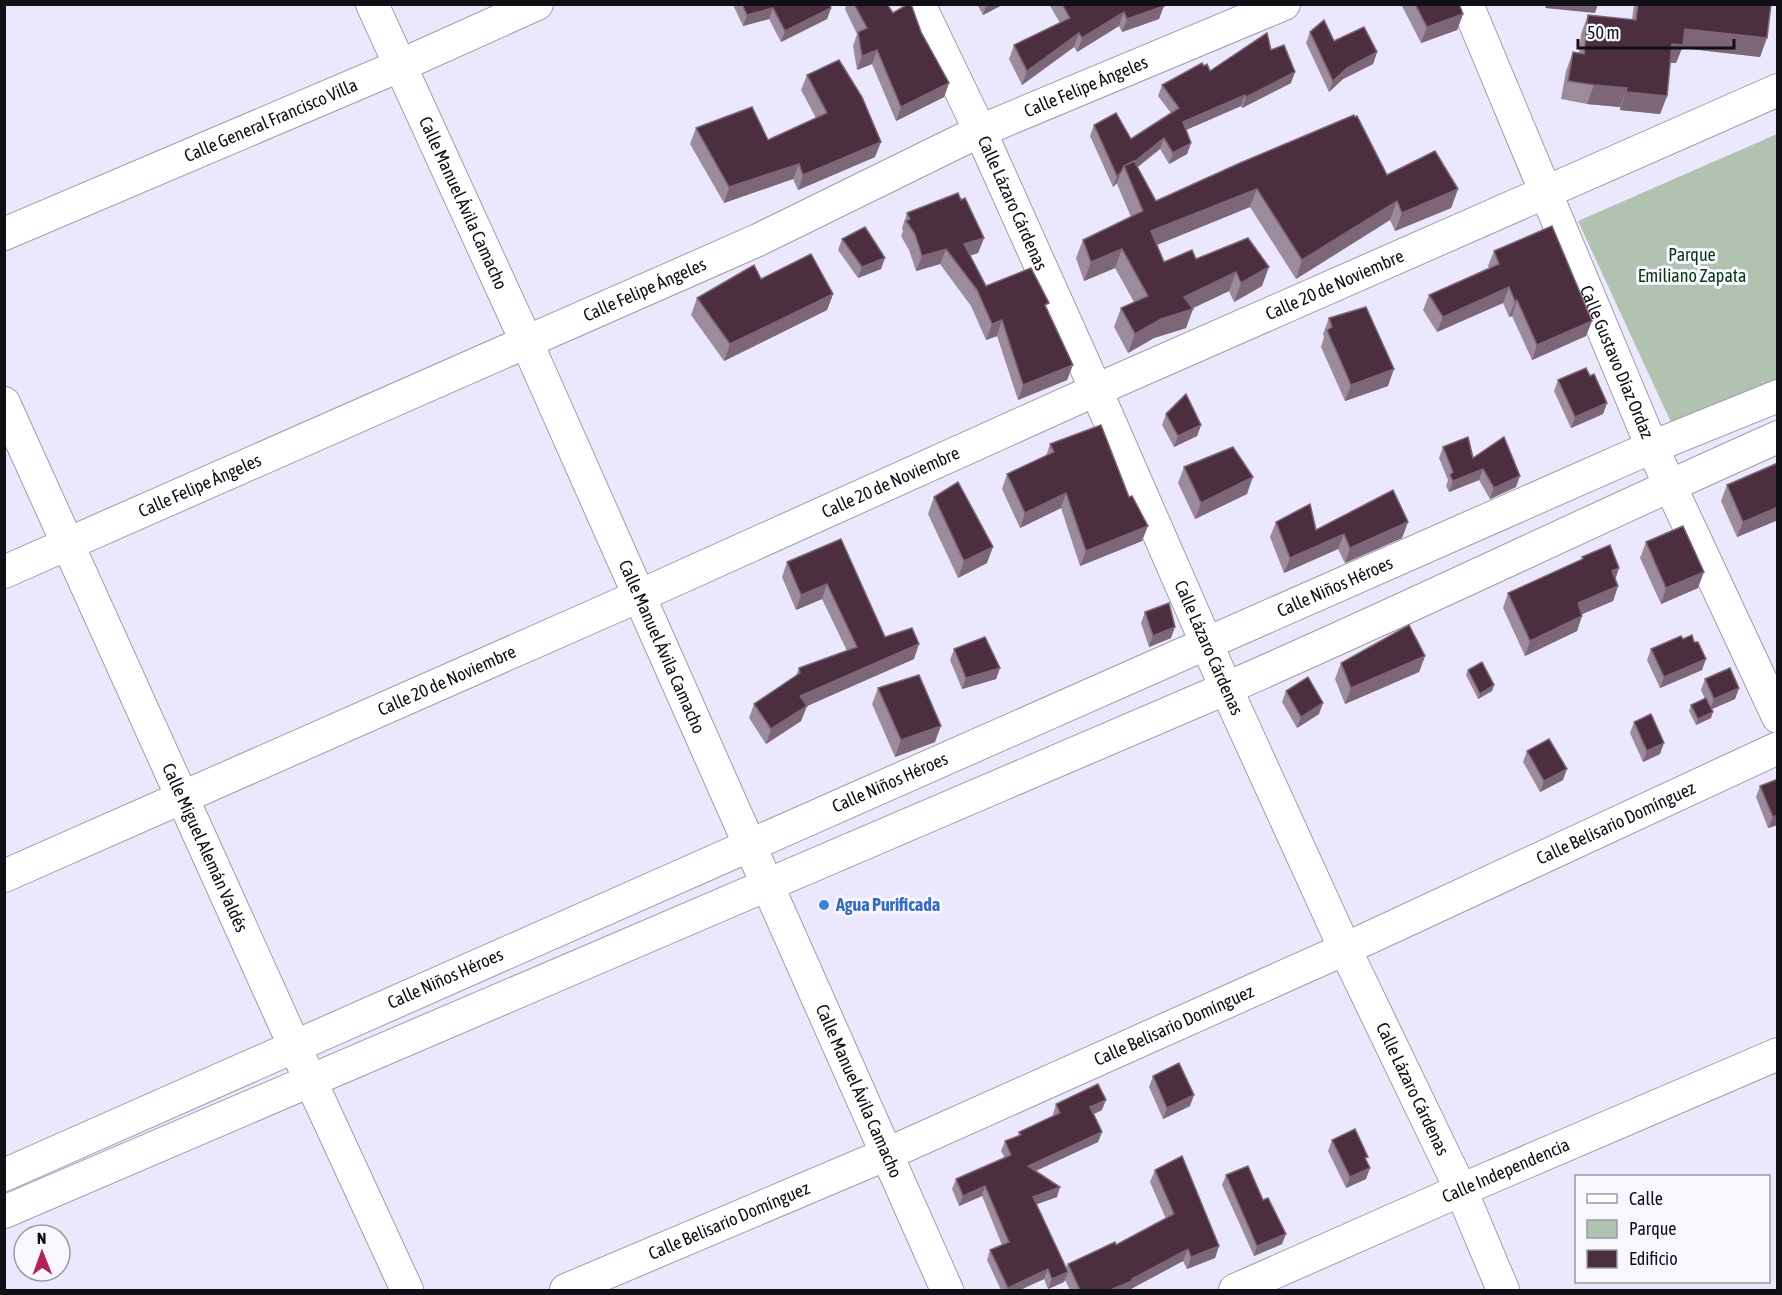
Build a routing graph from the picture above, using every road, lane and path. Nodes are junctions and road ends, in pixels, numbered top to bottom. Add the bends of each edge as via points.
1 (372, 4) edge
2 (537, 4) edge
3 (919, 4) edge
4 (1284, 4) edge
5 (1467, 4) edge
6 (399, 66) junction
7 (1778, 90) edge
8 (980, 131) junction
9 (1546, 192) junction
10 (4, 234) edge
11 (527, 343) junction
12 (1096, 390) junction
13 (1778, 396) edge
14 (4, 403) edge
15 (1778, 437) edge
16 (1652, 447) junction
17 (1670, 485) junction
18 (68, 544) junction
19 (4, 572) edge
20 (639, 596) junction
21 (1207, 644) junction
22 (1226, 688) junction
23 (1778, 717) edge
24 (1778, 748) edge
25 (183, 798) junction
26 (750, 846) junction
27 (4, 876) edge
28 (767, 885) junction
29 (1345, 948) junction
30 (294, 1045) junction
31 (1778, 1054) edge
32 (309, 1079) junction
33 (886, 1154) junction
34 (4, 1175) edge
35 (1461, 1190) junction
36 (4, 1212) edge
37 (407, 1290) edge
38 (566, 1290) edge
39 (947, 1290) edge
40 (1234, 1290) edge
41 (1503, 1290) edge

1 - 6 street, Calle Manuel Ávila Camacho
2 - 6 street, Calle General Francisco Villa
3 - 8 street, Calle Lázaro Cárdenas
4 - 8 street, Calle Felipe Ángeles
5 - 9 street, Calle Gustavo Díaz Ordaz
6 - 10 street, Calle General Francisco Villa
6 - 11 street, Calle Manuel Ávila Camacho
7 - 9 street, Calle 20 de Noviembre
8 - 11 street, Calle Felipe Ángeles via 758,240
8 - 12 street, Calle Lázaro Cárdenas
9 - 12 street, Calle 20 de Noviembre
9 - 16 street, Calle Gustavo Díaz Ordaz
11 - 18 street, Calle Felipe Ángeles
11 - 20 street, Calle Manuel Ávila Camacho
12 - 20 street, Calle 20 de Noviembre
12 - 21 street, Calle Lázaro Cárdenas
13 - 16 street, Calle Niños Héroes
14 - 18 street, Calle Miguel Alemán Valdés
15 - 17 street
16 - 17 street, Calle Gustavo Díaz Ordaz
16 - 21 street, Calle Niños Héroes
17 - 22 street
17 - 23 street, Calle Gustavo Díaz Ordaz
18 - 19 street, Calle Felipe Ángeles
18 - 25 street, Calle Miguel Alemán Valdés
20 - 25 street, Calle 20 de Noviembre
20 - 26 street, Calle Manuel Ávila Camacho
21 - 22 street, Calle Lázaro Cárdenas
21 - 26 street, Calle Niños Héroes
22 - 28 street
22 - 29 street, Calle Lázaro Cárdenas
24 - 29 street, Calle Belisario Domínguez
25 - 27 street, Calle 20 de Noviembre
25 - 30 street, Calle Miguel Alemán Valdés
26 - 28 street, Calle Manuel Ávila Camacho
26 - 30 street, Calle Niños Héroes
28 - 32 street
28 - 33 street, Calle Manuel Ávila Camacho
29 - 33 street, Calle Belisario Domínguez
29 - 35 street, Calle Lázaro Cárdenas
30 - 32 street, Calle Miguel Alemán Valdés
30 - 34 street, Calle Niños Héroes
31 - 35 street, Calle Independencia
32 - 36 street
32 - 37 street, Calle Miguel Alemán Valdés
33 - 38 street, Calle Belisario Domínguez
33 - 39 street, Calle Manuel Ávila Camacho
35 - 40 street, Calle Independencia
35 - 41 street, Calle Lázaro Cárdenas

